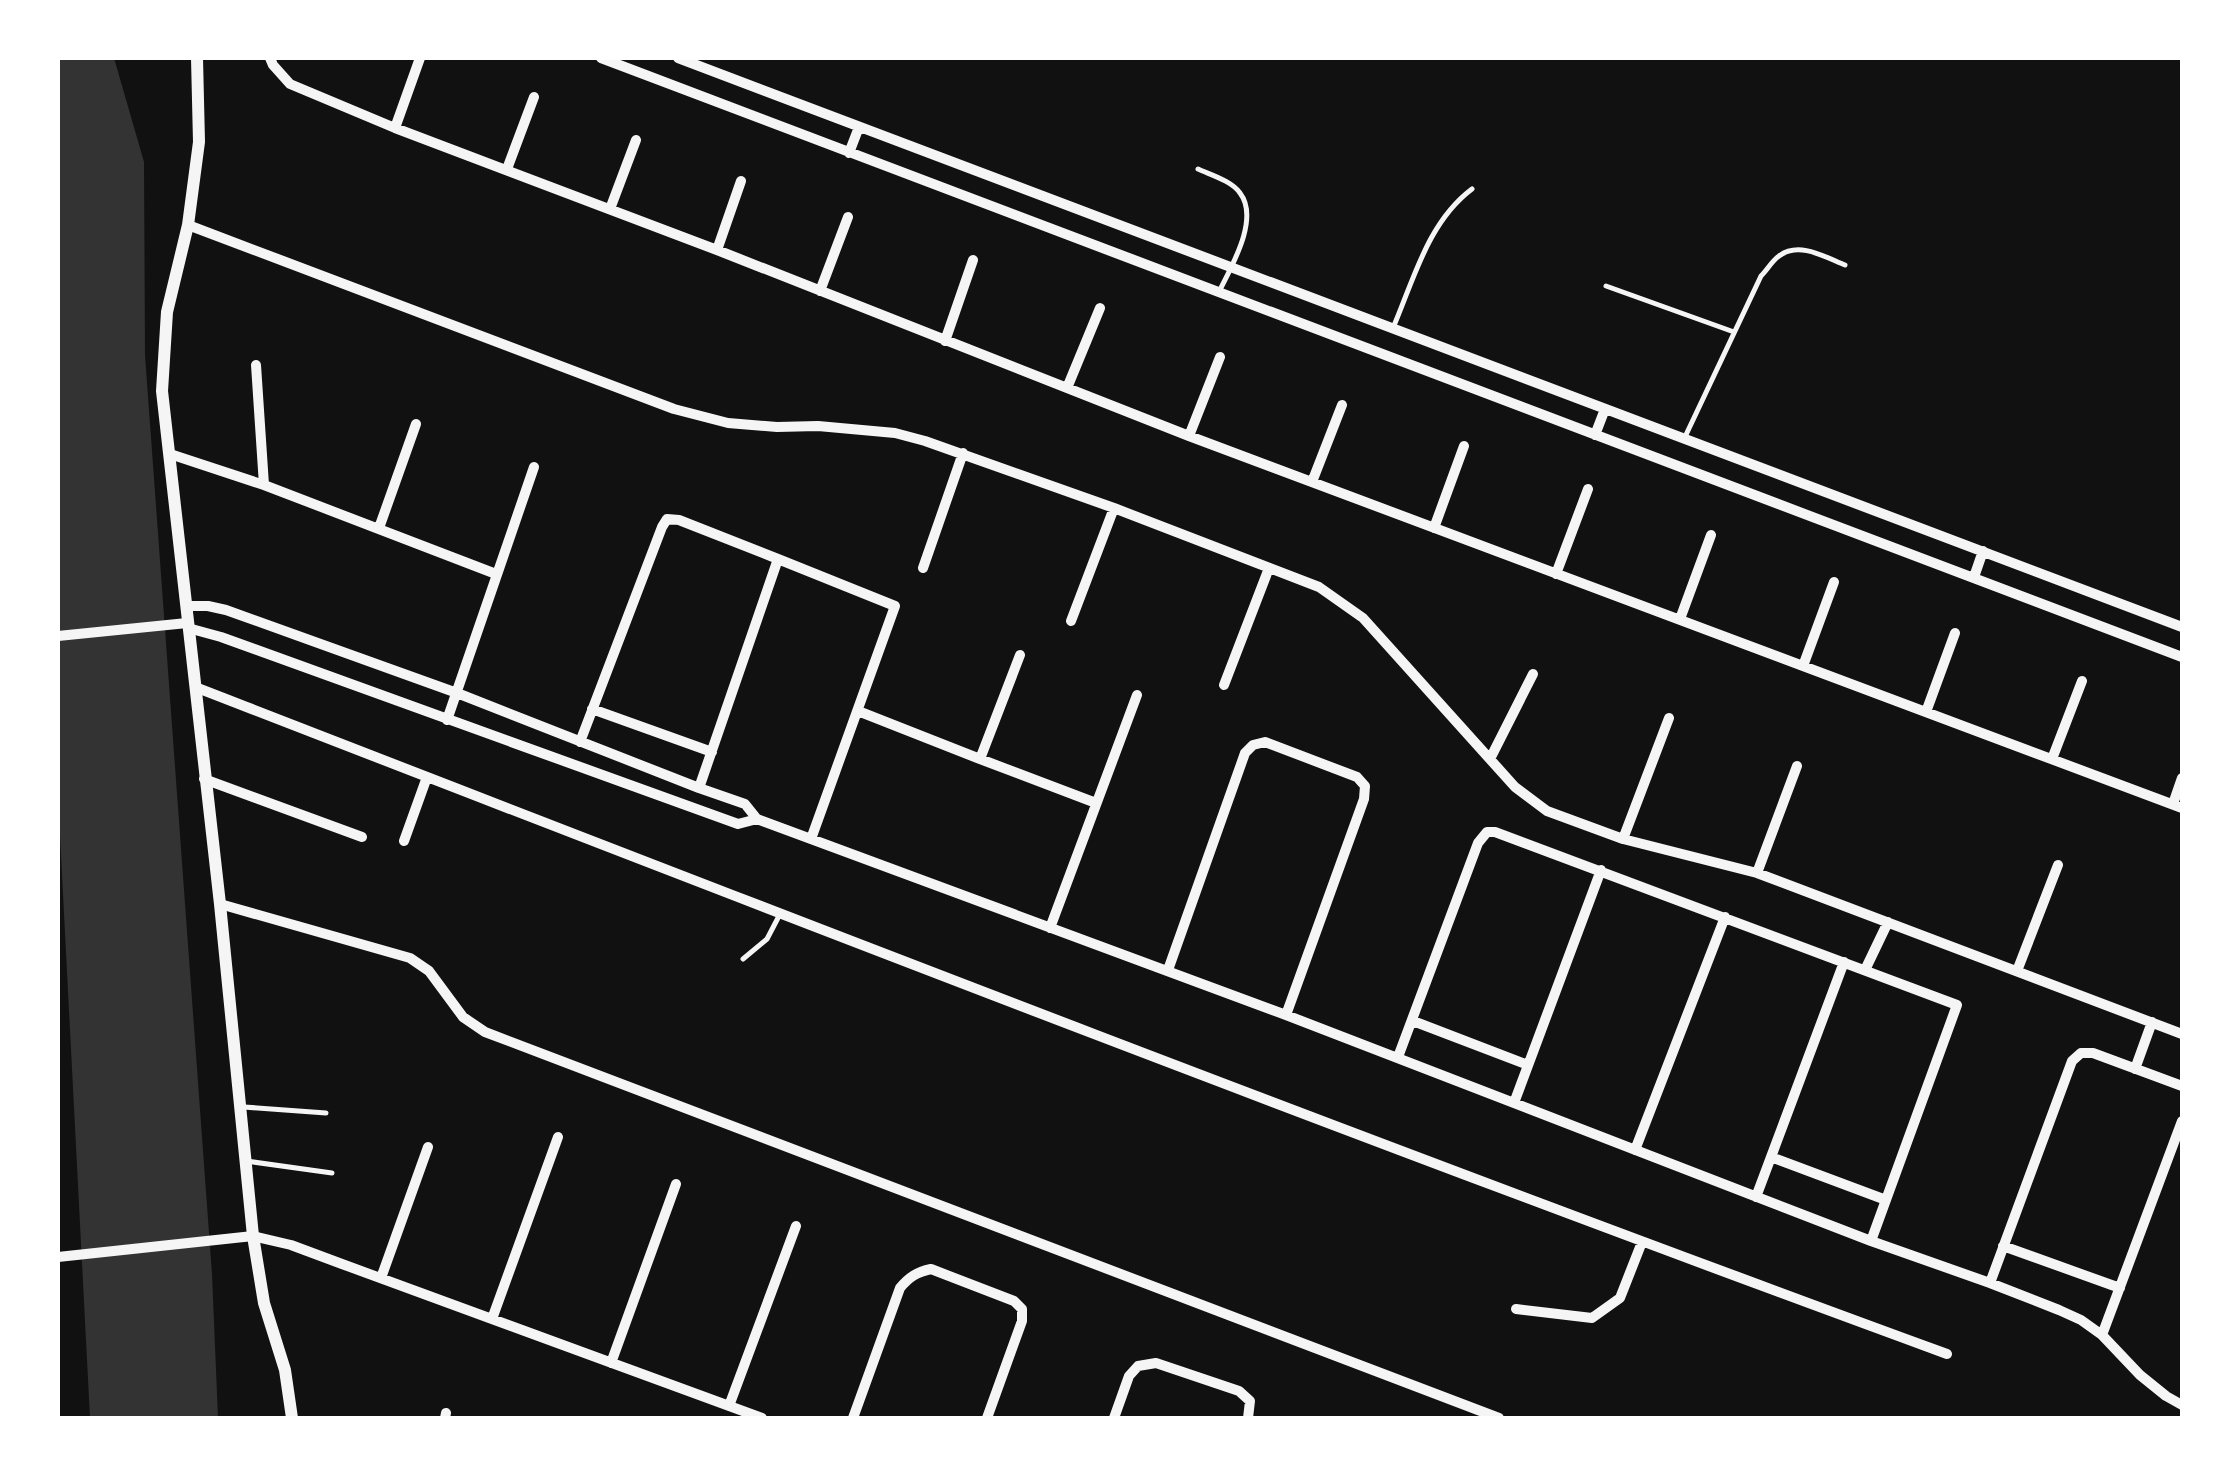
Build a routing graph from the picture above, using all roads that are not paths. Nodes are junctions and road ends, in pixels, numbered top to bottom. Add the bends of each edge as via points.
1 (197, 58) edge
2 (270, 58) edge
3 (420, 58) edge
4 (601, 58) edge
5 (678, 58) edge
6 (534, 96) dead end
7 (859, 127) junction
8 (395, 128) junction
9 (636, 140) dead end
10 (849, 153) junction
11 (507, 169) junction
12 (1198, 170) dead end
13 (741, 181) dead end
14 (1472, 189) dead end
15 (610, 209) junction
16 (848, 217) dead end
17 (188, 225) junction
18 (717, 250) junction
19 (973, 260) dead end
20 (1845, 266) dead end
21 (1231, 267) junction
22 (1606, 286) dead end
23 (820, 291) junction
24 (1218, 292) junction
25 (1100, 308) dead end
26 (1393, 328) junction
27 (1734, 332) junction
28 (945, 340) junction
29 (1220, 357) dead end
30 (256, 365) dead end
31 (1068, 388) junction
32 (1342, 404) dead end
33 (1605, 408) junction
34 (416, 424) dead end
35 (1595, 435) junction
36 (1189, 436) junction
37 (1684, 438) junction
38 (1464, 446) dead end
39 (963, 453) junction
40 (170, 454) junction
41 (534, 466) dead end
42 (1312, 482) junction
43 (264, 485) junction
44 (1588, 489) dead end
45 (1114, 508) junction
46 (378, 528) junction
47 (1434, 528) junction
48 (1711, 535) dead end
49 (1984, 551) junction
50 (778, 560) junction
51 (923, 568) dead end
52 (1269, 568) junction
53 (496, 574) junction
54 (1556, 574) junction
55 (1974, 577) junction
56 (1834, 582) dead end
57 (187, 606) junction
58 (1680, 619) junction
59 (1071, 622) dead end
60 (188, 626) junction
61 (2182, 627) edge
62 (1955, 633) dead end
63 (58, 636) edge
64 (1020, 655) dead end
65 (2182, 656) edge
66 (1803, 666) junction
67 (1533, 674) dead end
68 (2082, 681) dead end
69 (1224, 686) dead end
70 (195, 687) junction
71 (457, 694) junction
72 (1138, 695) dead end
73 (592, 708) junction
74 (858, 711) junction
75 (1926, 712) junction
76 (1670, 718) dead end
77 (448, 720) junction
78 (580, 742) junction
79 (712, 752) junction
80 (980, 759) junction
81 (1490, 759) junction
82 (2052, 759) junction
83 (1797, 766) dead end
84 (427, 777) junction
85 (2182, 778) edge
86 (204, 780) junction
87 (699, 788) junction
88 (1096, 803) junction
89 (2178, 806) edge
90 (757, 819) junction
91 (362, 837) dead end
92 (1623, 839) junction
93 (811, 840) junction
94 (404, 841) dead end
95 (2058, 865) dead end
96 (1600, 870) junction
97 (1757, 873) junction
98 (220, 904) junction
99 (780, 915) junction
100 (1725, 917) junction
101 (1888, 922) junction
102 (1050, 928) junction
103 (743, 959) dead end
104 (1844, 962) junction
105 (1168, 970) junction
106 (1865, 970) junction
107 (2017, 971) junction
108 (1286, 1014) junction
109 (1413, 1021) junction
110 (2152, 1022) junction
111 (2182, 1034) edge
112 (1398, 1058) junction
113 (1528, 1064) junction
114 (2135, 1069) junction
115 (2182, 1086) edge
116 (1514, 1103) junction
117 (240, 1106) junction
118 (326, 1112) dead end
119 (2182, 1121) edge
120 (558, 1137) dead end
121 (428, 1147) dead end
122 (1635, 1150) junction
123 (1771, 1157) junction
124 (245, 1160) junction
125 (332, 1173) dead end
126 (676, 1184) dead end
127 (1756, 1197) junction
128 (1886, 1200) junction
129 (796, 1226) dead end
130 (252, 1236) junction
131 (1871, 1241) junction
132 (1642, 1242) junction
133 (2004, 1246) junction
134 (59, 1257) edge
135 (381, 1278) junction
136 (1990, 1283) junction
137 (2120, 1288) junction
138 (1516, 1309) dead end
139 (492, 1319) junction
140 (2102, 1335) junction
141 (1947, 1354) dead end
142 (611, 1363) junction
143 (2182, 1405) edge
144 (729, 1406) junction
145 (292, 1418) edge
146 (762, 1418) edge
147 (853, 1418) edge
148 (988, 1418) edge
149 (1114, 1418) edge
150 (1248, 1418) edge
151 (1498, 1418) edge

1 - 17 street via 198,142
2 - 8 street via 290,84
3 - 8 street
4 - 10 street
5 - 7 street
6 - 11 street
7 - 10 street
7 - 21 street
8 - 11 street
9 - 15 street
10 - 24 street
11 - 15 street
12 - 21 lane via 1239,190 1246,204 1248,222
13 - 18 street
14 - 26 lane via 1440,222
15 - 18 street
16 - 23 street
17 - 39 street via 674,409 728,423 895,433
17 - 40 street via 166,325 162,391
18 - 23 street
19 - 28 street
20 - 27 lane via 1797,249 1780,255
21 - 24 lane
21 - 26 street
22 - 27 lane
23 - 28 street
24 - 35 street
25 - 31 street
26 - 33 street
27 - 37 lane
28 - 31 street
29 - 36 street
30 - 43 street
31 - 36 street
32 - 42 street
33 - 35 street
33 - 37 street
34 - 46 street
35 - 55 street
36 - 42 street
37 - 49 street
38 - 47 street
39 - 45 street
39 - 51 street
40 - 43 street
40 - 57 street
41 - 53 street
42 - 47 street
43 - 46 street
44 - 54 street
45 - 52 street
45 - 59 street
46 - 53 street
47 - 54 street
48 - 58 street
49 - 55 street
49 - 61 street
50 - 73 street via 667,519
50 - 74 street via 896,606
50 - 79 street
52 - 69 street
52 - 81 street via 1319,587 1362,618
53 - 71 street
54 - 58 street
55 - 65 street
56 - 66 street
57 - 60 street
57 - 71 street via 226,610
58 - 66 street
60 - 63 street
60 - 70 street
60 - 77 street
62 - 75 street
64 - 80 street
66 - 75 street
67 - 81 street
68 - 82 street
70 - 84 street
70 - 86 street
71 - 77 street
71 - 78 street
72 - 88 street
73 - 78 street
73 - 79 street
74 - 80 street
74 - 93 street
75 - 82 street
76 - 92 street
77 - 90 street via 738,824
78 - 87 street
79 - 87 street
80 - 88 street
81 - 92 street via 1547,811
82 - 89 street
83 - 97 street
84 - 94 street
84 - 99 street
85 - 89 street
86 - 91 street
86 - 98 street
87 - 90 street via 745,804
88 - 102 street
90 - 93 street
92 - 97 street
93 - 102 street
95 - 107 street
96 - 100 street
96 - 109 street via 1486,832
96 - 113 street
97 - 101 street
98 - 117 street
98 - 151 street via 410,958 485,1032
99 - 103 lane via 767,939
99 - 132 street
100 - 104 street
100 - 122 street
101 - 106 street
101 - 107 street
102 - 105 street
104 - 106 street
104 - 123 street
105 - 108 street
105 - 108 street via 1245,753 1265,742 1357,777 1365,786
106 - 128 street via 1957,1005
107 - 110 street
108 - 112 street
109 - 112 street
109 - 113 street
110 - 111 street
110 - 114 street
112 - 116 street
113 - 116 street
114 - 115 street
114 - 133 street via 2092,1053 2072,1061
116 - 122 street
117 - 118 lane
117 - 124 street
119 - 137 street
120 - 139 street
121 - 135 street
122 - 127 street
123 - 127 street
123 - 128 street
124 - 125 lane
124 - 130 street
126 - 142 street
127 - 131 street
128 - 131 street
129 - 144 street
130 - 134 street
130 - 135 street
130 - 145 street
131 - 136 street
132 - 138 street via 1620,1298 1592,1318
132 - 141 street
133 - 136 street
133 - 137 street
135 - 139 street
136 - 140 street
137 - 140 street
139 - 142 street
140 - 143 street via 2140,1375
142 - 144 street
144 - 146 street
147 - 148 street via 900,1288 931,1269 1022,1309
149 - 150 street via 1128,1376 1156,1362 1238,1392 1250,1401

